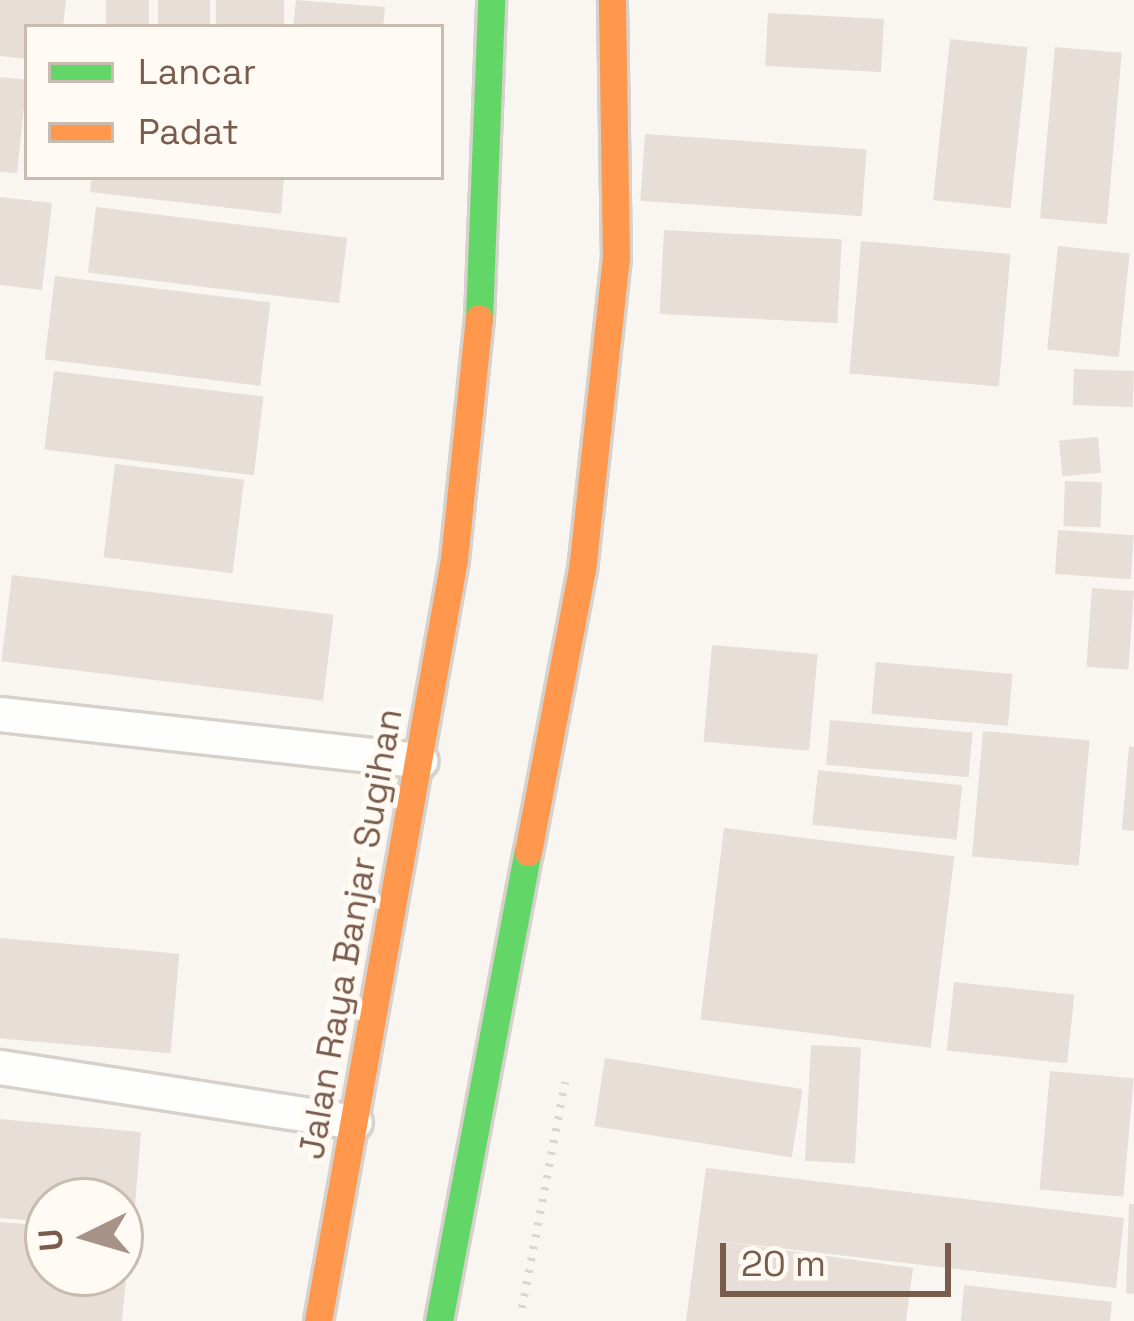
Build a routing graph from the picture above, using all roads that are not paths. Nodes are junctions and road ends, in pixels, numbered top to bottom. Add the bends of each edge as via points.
1 (491, 0) edge
2 (612, 0) edge
3 (0, 714) edge
4 (420, 760) junction
5 (0, 1067) edge
6 (355, 1122) junction
7 (318, 1321) edge
8 (439, 1321) edge

1 - 4 main road, Jalan Raya Banjar Sugihan via 488,235 454,559
2 - 8 main road via 616,259 582,570
3 - 4 lane
4 - 6 main road, Jalan Raya Banjar Sugihan
5 - 6 lane
6 - 7 main road, Jalan Raya Banjar Sugihan

